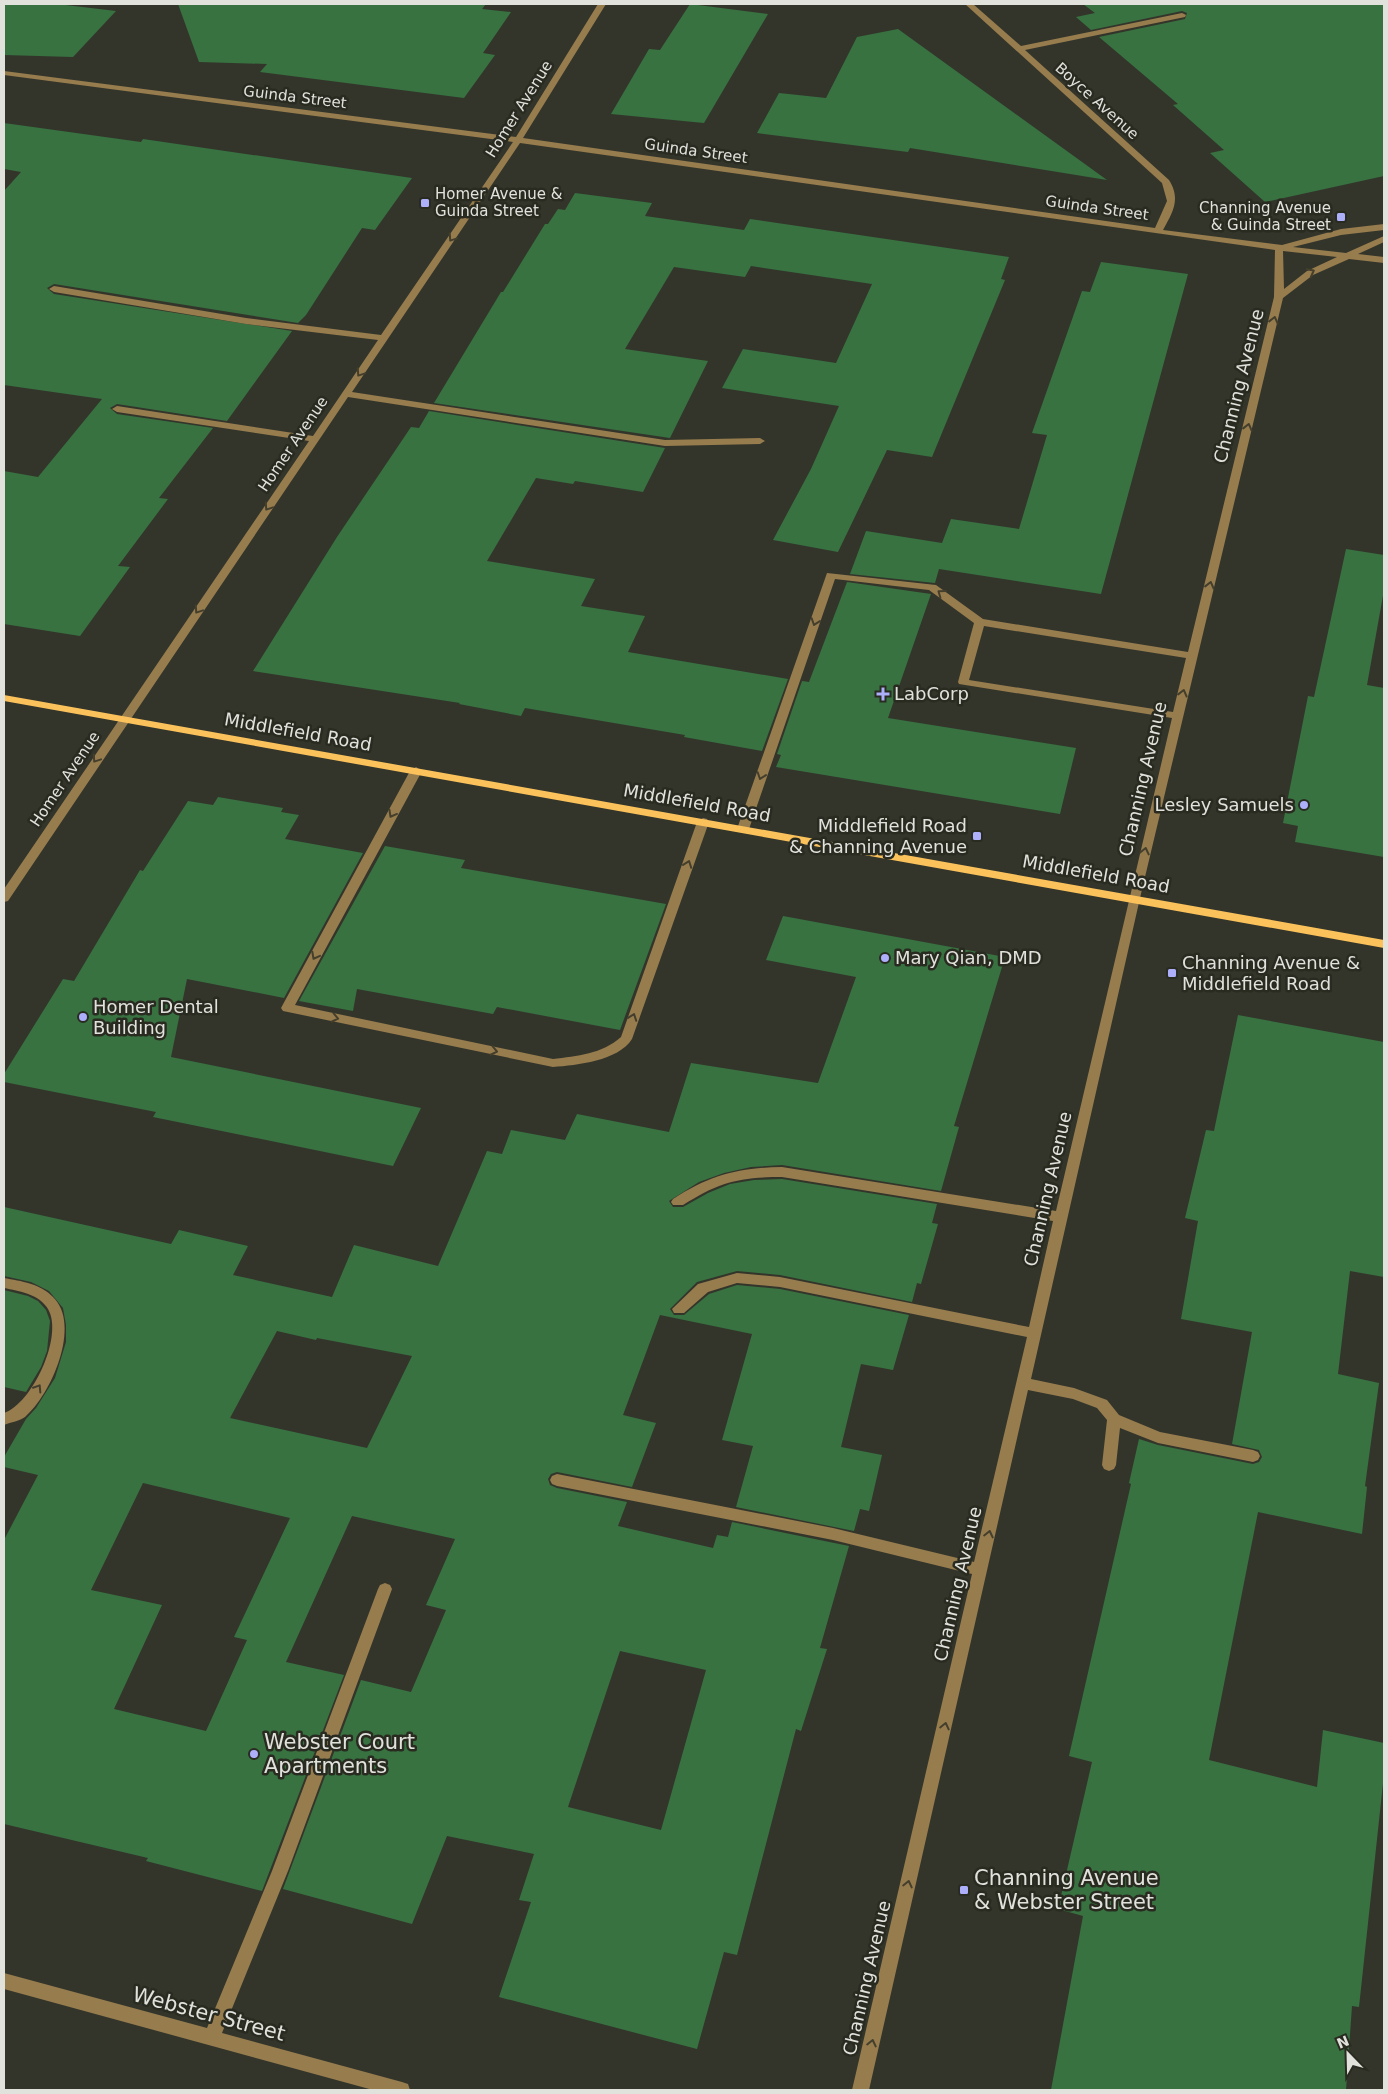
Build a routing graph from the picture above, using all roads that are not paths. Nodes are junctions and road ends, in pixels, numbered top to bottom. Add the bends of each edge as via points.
1 (602, 4) edge
2 (969, 4) edge
3 (1182, 15) dead end
4 (1019, 49) junction
5 (4, 73) edge
6 (518, 140) junction
7 (1384, 227) edge
8 (1158, 230) junction
9 (1384, 239) edge
10 (1279, 248) junction
11 (1348, 256) junction
12 (1384, 260) edge
13 (54, 289) dead end
14 (1280, 297) junction
15 (384, 338) junction
16 (346, 394) junction
17 (117, 409) dead end
18 (315, 439) junction
19 (760, 440) dead end
20 (980, 622) junction
21 (1192, 656) junction
22 (4, 698) edge
23 (1178, 716) junction
24 (123, 719) junction
25 (416, 771) junction
26 (703, 822) junction
27 (743, 828) junction
28 (4, 898) edge
29 (1134, 898) junction
30 (1384, 944) edge
31 (678, 1202) dead end
32 (1061, 1217) junction
33 (4, 1283) edge
34 (680, 1309) dead end
35 (1034, 1333) junction
36 (1024, 1383) junction
37 (4, 1419) edge
38 (1114, 1419) junction
39 (1253, 1456) dead end
40 (1109, 1465) dead end
41 (557, 1480) dead end
42 (981, 1570) junction
43 (386, 1589) dead end
44 (4, 1981) edge
45 (211, 2038) junction
46 (402, 2090) edge
47 (861, 2090) edge

1 - 6 street, Homer Avenue
2 - 4 street, Boyce Avenue
3 - 4 street
4 - 8 street, Boyce Avenue via 1166,182 1172,192 1172,203
5 - 6 street, Guinda Street
6 - 8 street, Guinda Street
6 -> 15 street, Homer Avenue
7 - 10 street via 1341,232
8 - 10 street, Guinda Street
9 - 11 street, Channing Avenue
10 - 11 street, Guinda Street
10 - 14 street, Channing Avenue
11 - 12 street, Guinda Street
14 -> 11 street, Channing Avenue via 1306,275
13 - 15 street via 246,321
21 -> 14 street, Channing Avenue
15 -> 16 street, Homer Avenue
16 - 18 street, Homer Avenue
16 - 19 street via 665,443
17 - 18 street
18 -> 24 street, Homer Avenue
20 - 21 street
20 - 23 street via 963,682
20 -> 27 street via 932,587 831,575
23 -> 21 street, Channing Avenue
22 - 24 main road, Middlefield Road
29 -> 23 street, Channing Avenue
24 - 25 main road, Middlefield Road
24 -> 28 street, Homer Avenue
25 - 26 main road, Middlefield Road
25 -> 26 street via 287,1008 553,1063 614,1050 626,1039
26 - 27 main road, Middlefield Road
27 - 29 main road, Middlefield Road
29 - 30 main road, Middlefield Road
29 - 32 street, Channing Avenue
31 - 32 street via 706,1183 747,1172 782,1172
32 - 35 street, Channing Avenue
37 -> 33 street via 20,1414 41,1384 54,1355 58,1331 54,1308 42,1295
34 - 35 street via 703,1288 736,1278 780,1282
35 - 36 street, Channing Avenue
36 - 38 street via 1102,1404
42 -> 36 street, Channing Avenue
38 - 39 street via 1158,1437
38 - 40 street
41 - 42 street via 833,1534
47 -> 42 street, Channing Avenue
43 - 45 street via 280,1871
44 - 45 street, Webster Street
45 - 46 street, Webster Street

